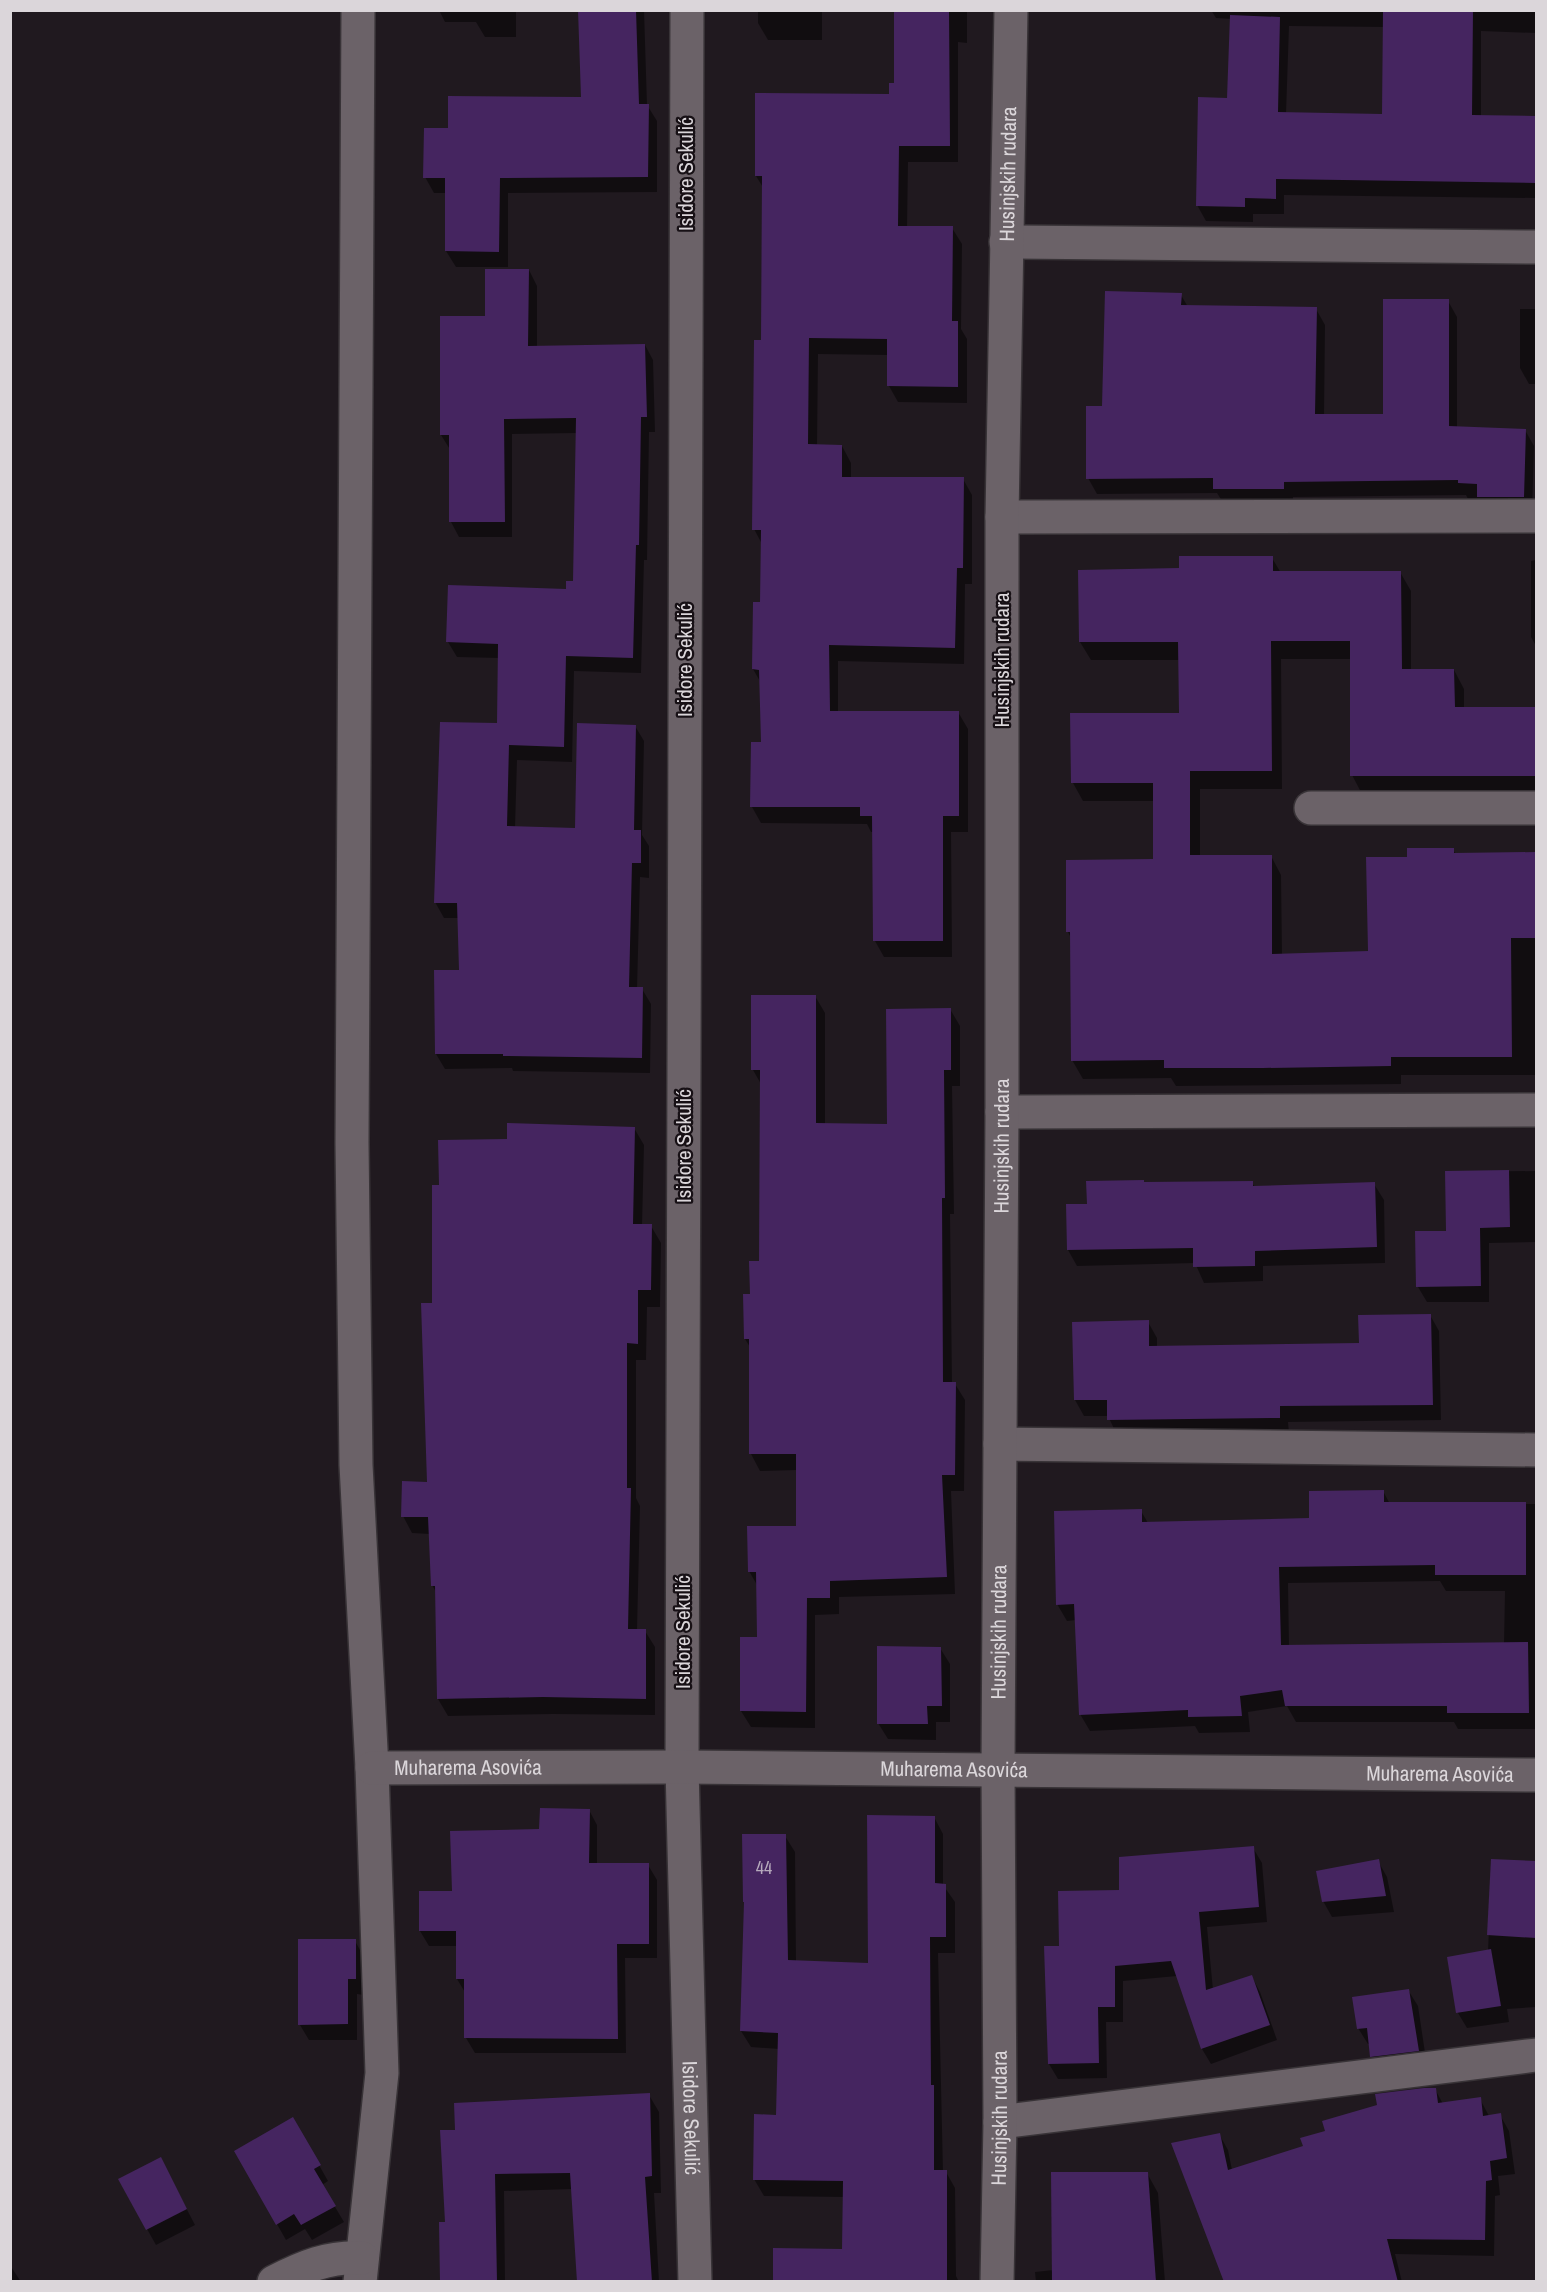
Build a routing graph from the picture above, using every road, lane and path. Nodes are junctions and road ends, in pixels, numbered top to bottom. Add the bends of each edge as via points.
1 (358, 10) edge
2 (687, 10) edge
3 (1011, 10) edge
4 (1006, 242) junction
5 (1536, 247) edge
6 (1536, 516) edge
7 (1002, 517) junction
8 (1311, 808) dead end
9 (1536, 808) edge
10 (1536, 1110) edge
11 (1002, 1112) junction
12 (1000, 1444) junction
13 (1536, 1450) edge
14 (682, 1767) junction
15 (372, 1768) junction
16 (998, 1769) junction
17 (1536, 1775) edge
18 (1536, 2055) edge
19 (1000, 2122) junction
20 (361, 2270) edge
21 (274, 2282) edge
22 (695, 2282) edge
23 (997, 2282) edge

1 - 15 street via 352,1143 356,1465
2 - 14 street, Isidore Sekulić
3 - 4 street, Husinjskih rudara
4 - 5 street
4 - 7 street, Husinjskih rudara
6 - 7 street
7 - 11 street, Husinjskih rudara
8 - 9 street
10 - 11 street
11 - 12 street, Husinjskih rudara
12 - 13 street
12 - 16 street, Husinjskih rudara
14 - 15 street, Muharema Asovića
14 - 16 street, Muharema Asovića
14 - 22 street, Isidore Sekulić
15 - 20 street via 382,2073
16 - 17 street, Muharema Asovića
16 - 19 street, Husinjskih rudara
18 - 19 street
19 - 23 street, Husinjskih rudara
20 - 21 street via 340,2258 318,2262

